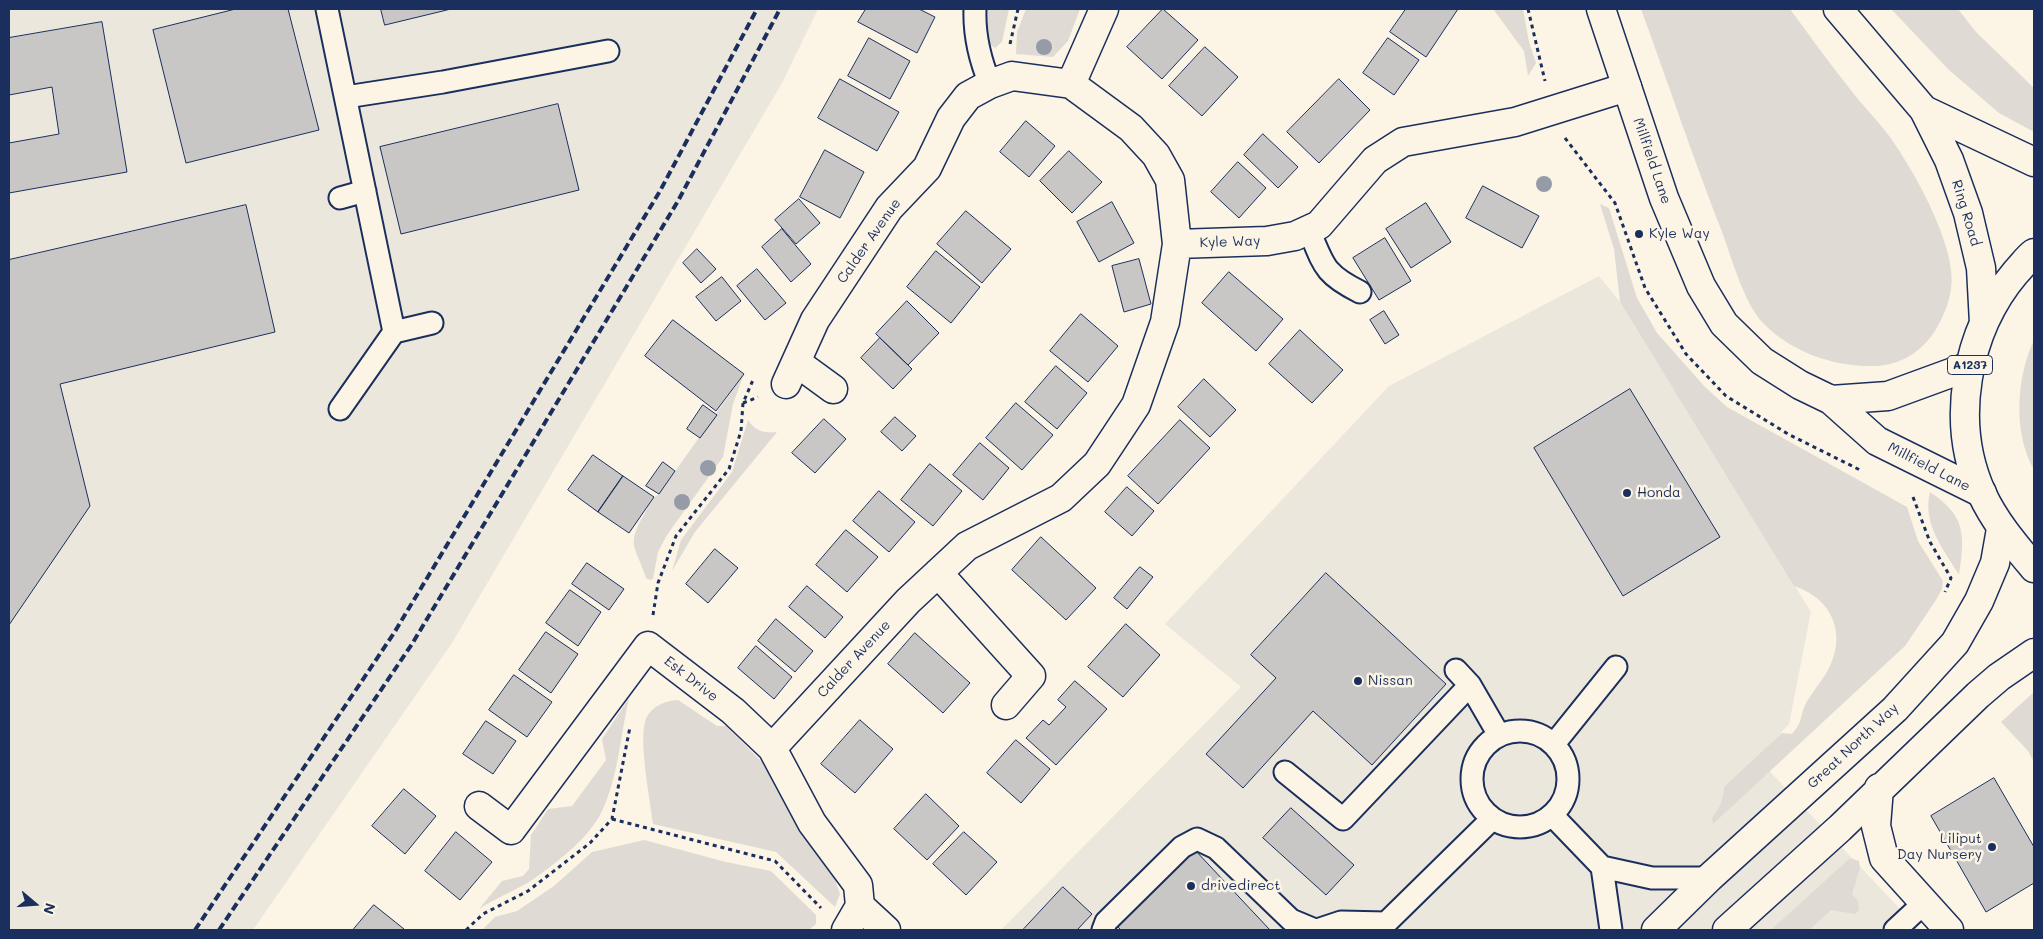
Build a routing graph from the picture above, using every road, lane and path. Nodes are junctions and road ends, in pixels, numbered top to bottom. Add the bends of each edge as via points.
1 (327, 9) edge
2 (975, 9) edge
3 (1018, 9) edge
4 (1104, 9) edge
5 (1601, 9) edge
6 (1838, 9) edge
7 (608, 51) dead end
8 (987, 75) junction
9 (1071, 84) junction
10 (1626, 87) junction
11 (346, 97) junction
12 (1924, 110) junction
13 (2034, 162) edge
14 (365, 191) junction
15 (340, 198) dead end
16 (1309, 230) junction
17 (1177, 244) junction
18 (2034, 253) edge
19 (1360, 292) dead end
20 (432, 323) dead end
21 (1984, 323) junction
22 (394, 332) junction
23 (1970, 366) junction
24 (754, 379) dead end
25 (833, 389) dead end
26 (1831, 400) junction
27 (340, 409) dead end
28 (1982, 493) junction
29 (2001, 529) junction
30 (2034, 568) edge
31 (938, 573) junction
32 (648, 646) junction
33 (2034, 652) edge
34 (1616, 667) dead end
35 (1006, 705) dead end
36 (631, 721) dead end
37 (1499, 735) junction
38 (1554, 744) junction
39 (772, 748) junction
40 (1285, 772) dead end
41 (1879, 788) junction
42 (479, 806) dead end
43 (1552, 815) junction
44 (612, 818) junction
45 (1492, 819) junction
46 (1602, 867) junction
47 (1709, 878) junction
48 (1923, 904) junction
49 (860, 906) junction
50 (823, 910) dead end
51 (466, 930) edge
52 (846, 930) edge
53 (886, 930) edge
54 (1103, 930) edge
55 (1316, 930) edge
56 (1611, 930) edge
57 (1656, 930) edge
58 (1727, 930) edge
59 (1895, 930) edge
60 (1949, 930) edge

1 - 11 lane
2 - 8 lane via 974,28
3 - 8 path via 1012,43
4 - 9 main road
5 - 10 main road, Millfield Lane
6 - 12 main road, Ring Road / A1237
7 - 11 lane
8 - 9 main road, Calder Avenue
8 - 25 main road, Calder Avenue via 951,118 927,168 889,208 814,320 791,373
9 - 17 main road, Calder Avenue via 1131,128 1156,155 1170,180
10 - 16 main road, Kyle Way via 1515,122 1403,142 1375,160 1319,225
10 - 26 main road, Millfield Lane via 1664,198 1701,286 1724,324 1762,361
11 - 14 lane
12 - 13 main road, Ring Road / A1237
12 - 21 main road, Ring Road / A1237 via 1949,160 1968,213 1981,268
14 - 15 lane
14 - 22 lane
16 - 17 main road, Kyle Way via 1267,241
16 - 19 lane via 1322,261 1334,278
17 - 31 main road, Calder Avenue via 1165,322 1136,405 1097,464 1061,498 967,546
18 - 21 main road, A1237 via 2004,287
20 - 22 lane
21 - 23 main road, A1237
22 - 27 lane
23 - 26 main road, Millfield Lane via 1888,396
23 - 28 main road, A1237 via 1965,398 1966,430 1971,462
24 - 32 path via 743,403 741,431 729,469 676,536 658,583
26 - 28 main road, Millfield Lane via 1877,440
28 - 29 main road, A1237
29 - 30 main road, A1237
29 - 47 main road, Great North Way via 1995,563 1979,601 1955,643 1895,709
31 - 35 main road via 1031,676
31 - 39 main road, Calder Avenue
32 - 39 main road, Esk Drive via 733,711
32 - 42 main road via 511,830
33 - 41 main road via 1999,677
34 - 38 lane
36 - 44 path
37 - 38 lane via 1526,731
37 - 40 lane via 1463,678 1343,819
37 - 45 lane via 1485,745 1476,760 1472,778 1474,794
38 - 43 lane via 1568,776 1566,792
39 - 49 main road, Esk Drive via 812,823 858,885
41 - 48 main road via 1876,826 1884,858
41 - 58 main road via 1840,828
43 - 45 lane via 1523,827
43 - 46 lane
44 - 50 path via 775,861
44 - 51 path via 590,843 536,885 483,914
45 - 55 lane via 1386,923 1341,922
46 - 47 lane via 1652,878
46 - 56 lane
47 - 57 main road, Great North Way
48 - 59 lane
48 - 60 main road
49 - 52 main road
49 - 53 main road
54 - 55 lane via 1106,922 1182,847 1197,839 1216,848 1291,920

